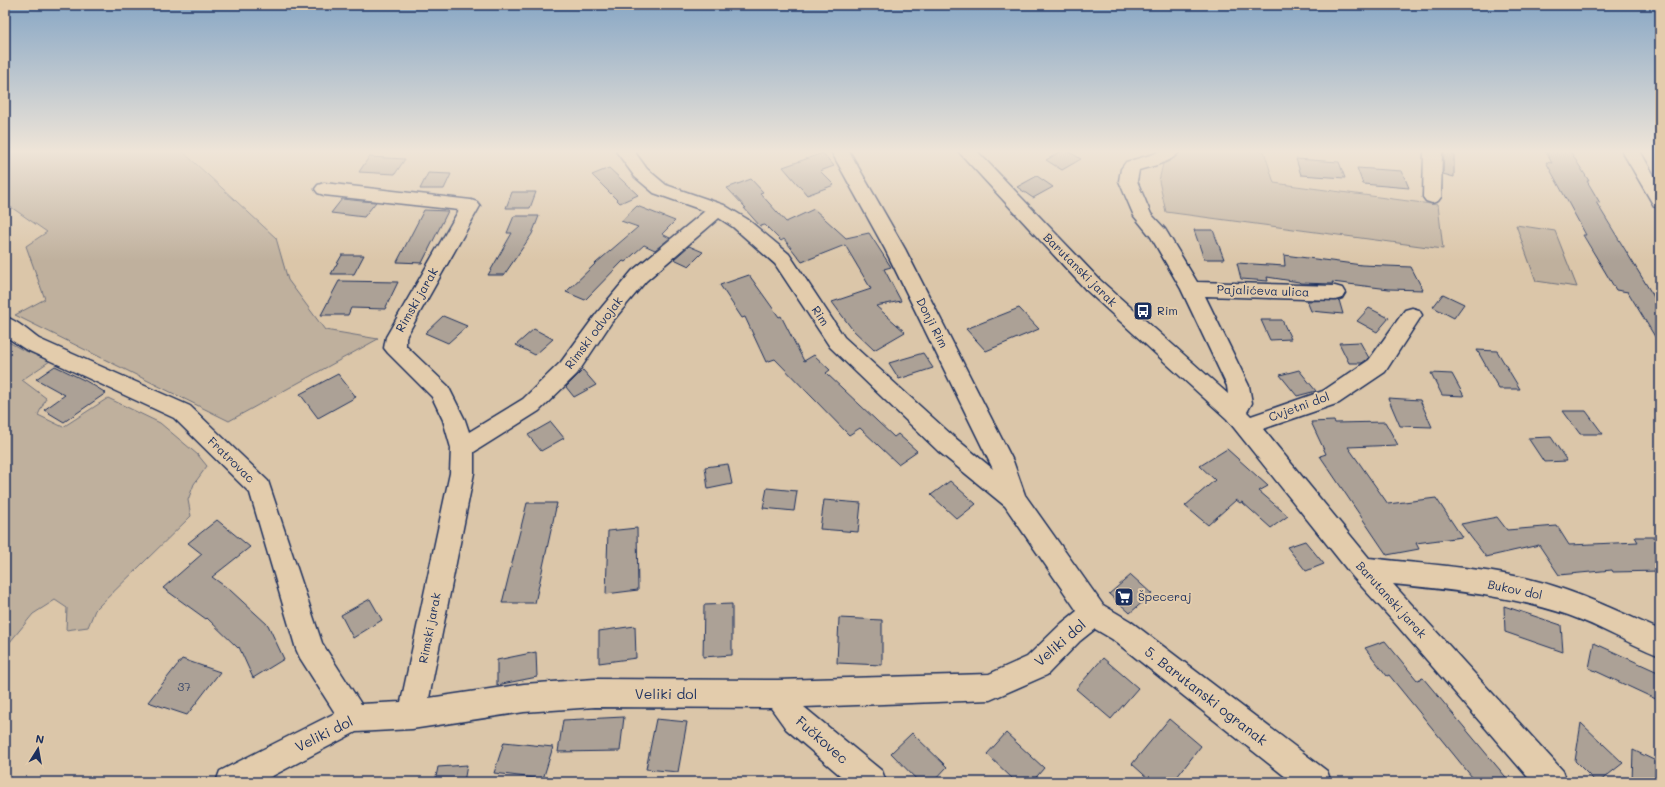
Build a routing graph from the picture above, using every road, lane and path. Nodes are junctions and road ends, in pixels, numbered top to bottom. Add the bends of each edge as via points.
1 (658, 188) edge
2 (861, 188) edge
3 (1002, 188) edge
4 (1130, 188) edge
5 (1432, 188) edge
6 (1652, 188) edge
7 (324, 189) dead end
8 (1432, 197) dead end
9 (1660, 202) edge
10 (718, 209) junction
11 (1191, 290) junction
12 (1335, 293) dead end
13 (1412, 315) dead end
14 (5, 324) edge
15 (1241, 419) junction
16 (463, 448) junction
17 (1014, 499) junction
18 (1362, 569) junction
19 (1094, 614) junction
20 (1660, 643) edge
21 (778, 694) junction
22 (412, 715) junction
23 (354, 718) junction
24 (231, 782) edge
25 (870, 782) edge
26 (1316, 782) edge
27 (1552, 782) edge

1 - 10 street, Rim
2 - 17 street, Donji Rim via 895,249 1001,461
3 - 15 street, Barutanski jarak via 1093,285
4 - 11 street via 1143,216 1158,233
5 - 8 street
6 - 9 street
7 - 16 street, Rimski jarak via 471,206 396,337 395,348 440,392 454,420
10 - 16 street, Rimski odvojak via 639,276 604,318 569,368 531,404
10 - 17 street, Rim via 740,223 782,259 837,342 946,444
11 - 12 street, Pajalićeva ulica
11 - 15 street via 1238,386
13 - 15 street, Cvjetni dol via 1377,366 1331,397
14 - 23 street, Fratrovac via 32,344 182,412 260,488 310,649
15 - 18 street, Barutanski jarak
16 - 22 street, Rimski jarak via 462,473
17 - 19 street, Rim
18 - 20 street, Bukov dol via 1465,580 1529,591 1575,605
18 - 27 street, Barutanski jarak
19 - 21 street, Veliki dol via 1036,666 990,687
19 - 26 street, 5. Barutanski ogranak via 1121,630
21 - 22 street, Veliki dol via 595,693 524,698
21 - 25 street, Fučkovec via 796,719
22 - 23 street, Veliki dol
23 - 24 street, Veliki dol

